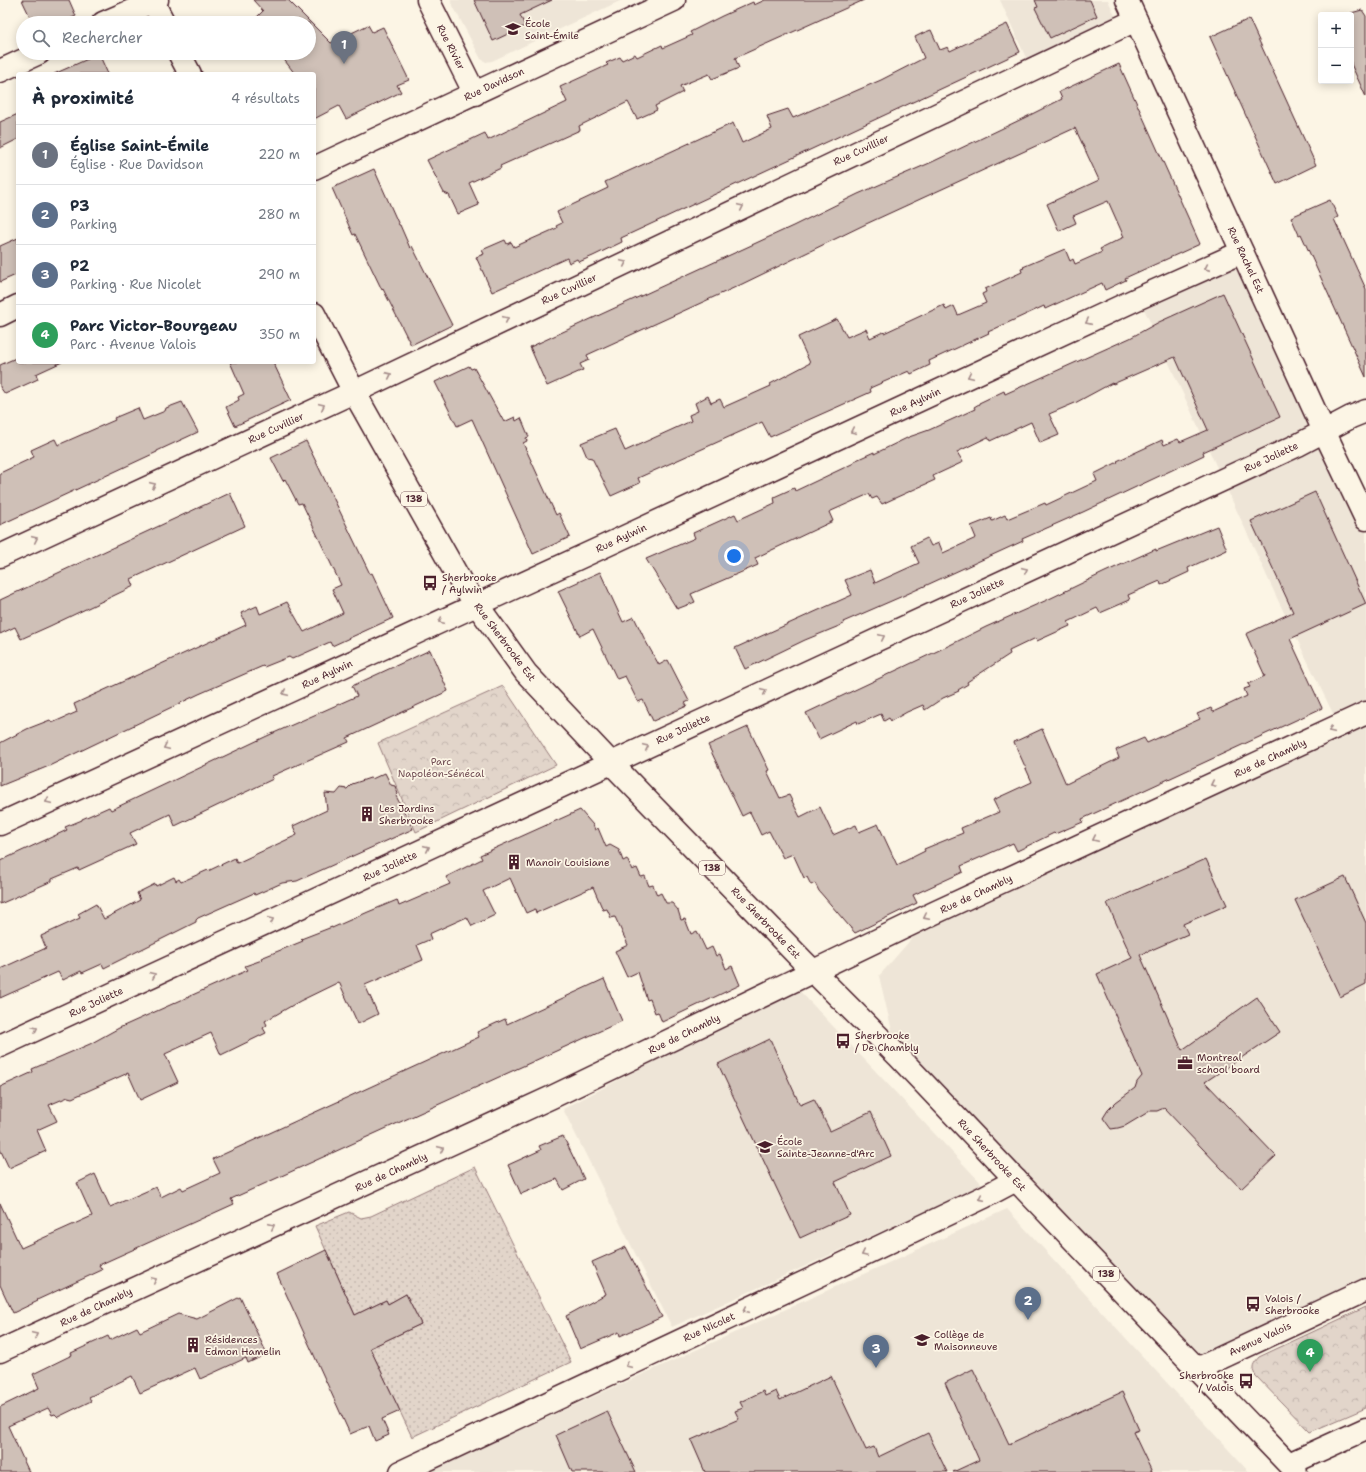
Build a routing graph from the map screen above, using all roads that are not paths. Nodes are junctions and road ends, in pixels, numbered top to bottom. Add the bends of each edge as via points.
1 (154, 0) edge
2 (428, 0) edge
3 (674, 0) edge
4 (1127, 0) edge
5 (119, 16) edge
6 (161, 16) edge
7 (1136, 20) junction
8 (24, 60) edge
9 (183, 60) edge
10 (0, 71) edge
11 (189, 72) edge
12 (475, 94) junction
13 (316, 167) edge
14 (1242, 252) junction
15 (16, 307) edge
16 (0, 315) edge
17 (316, 318) edge
18 (354, 392) junction
19 (1366, 411) edge
20 (1324, 431) junction
21 (1366, 519) edge
22 (0, 556) edge
23 (476, 605) junction
24 (1366, 713) edge
25 (611, 763) junction
26 (0, 824) edge
27 (814, 972) junction
28 (0, 1046) edge
29 (1016, 1180) junction
30 (1366, 1290) edge
31 (0, 1351) edge
32 (1197, 1369) junction
33 (1366, 1429) edge
34 (1293, 1468) edge
35 (401, 1472) edge

1 - 5 street
1 - 6 street
2 - 12 street, Rue Rivier
3 - 12 street, Rue Davidson
4 - 7 street, Rue Rachel Est
7 - 14 street, Rue Rachel Est
18 -> 7 street, Rue Cuvillier
8 - 10 street
9 - 11 street
12 - 13 street, Rue Davidson
14 - 20 street, Rue Rachel Est
14 -> 23 street, Rue Aylwin
15 - 16 street
17 - 18 street, Rue Sherbrooke Est / 138
22 -> 18 street, Rue Cuvillier
18 - 23 street, Rue Sherbrooke Est / 138
19 - 20 street, Rue Joliette
20 - 21 street, Rue Rachel Est
25 -> 20 street, Rue Joliette
23 - 25 street, Rue Sherbrooke Est / 138 via 526,673
23 -> 26 street, Rue Aylwin
24 -> 27 street, Rue de Chambly via 934,913
25 - 27 street, Rue Sherbrooke Est / 138
28 -> 25 street, Rue Joliette
27 - 29 street, Rue Sherbrooke Est / 138
31 -> 27 street, Rue de Chambly via 552,1097
29 - 32 street, Rue Sherbrooke Est / 138
29 -> 35 street, Rue Nicolet
30 - 32 street, Avenue Valois
32 - 34 street, Rue Sherbrooke Est / 138
33 - 34 street

